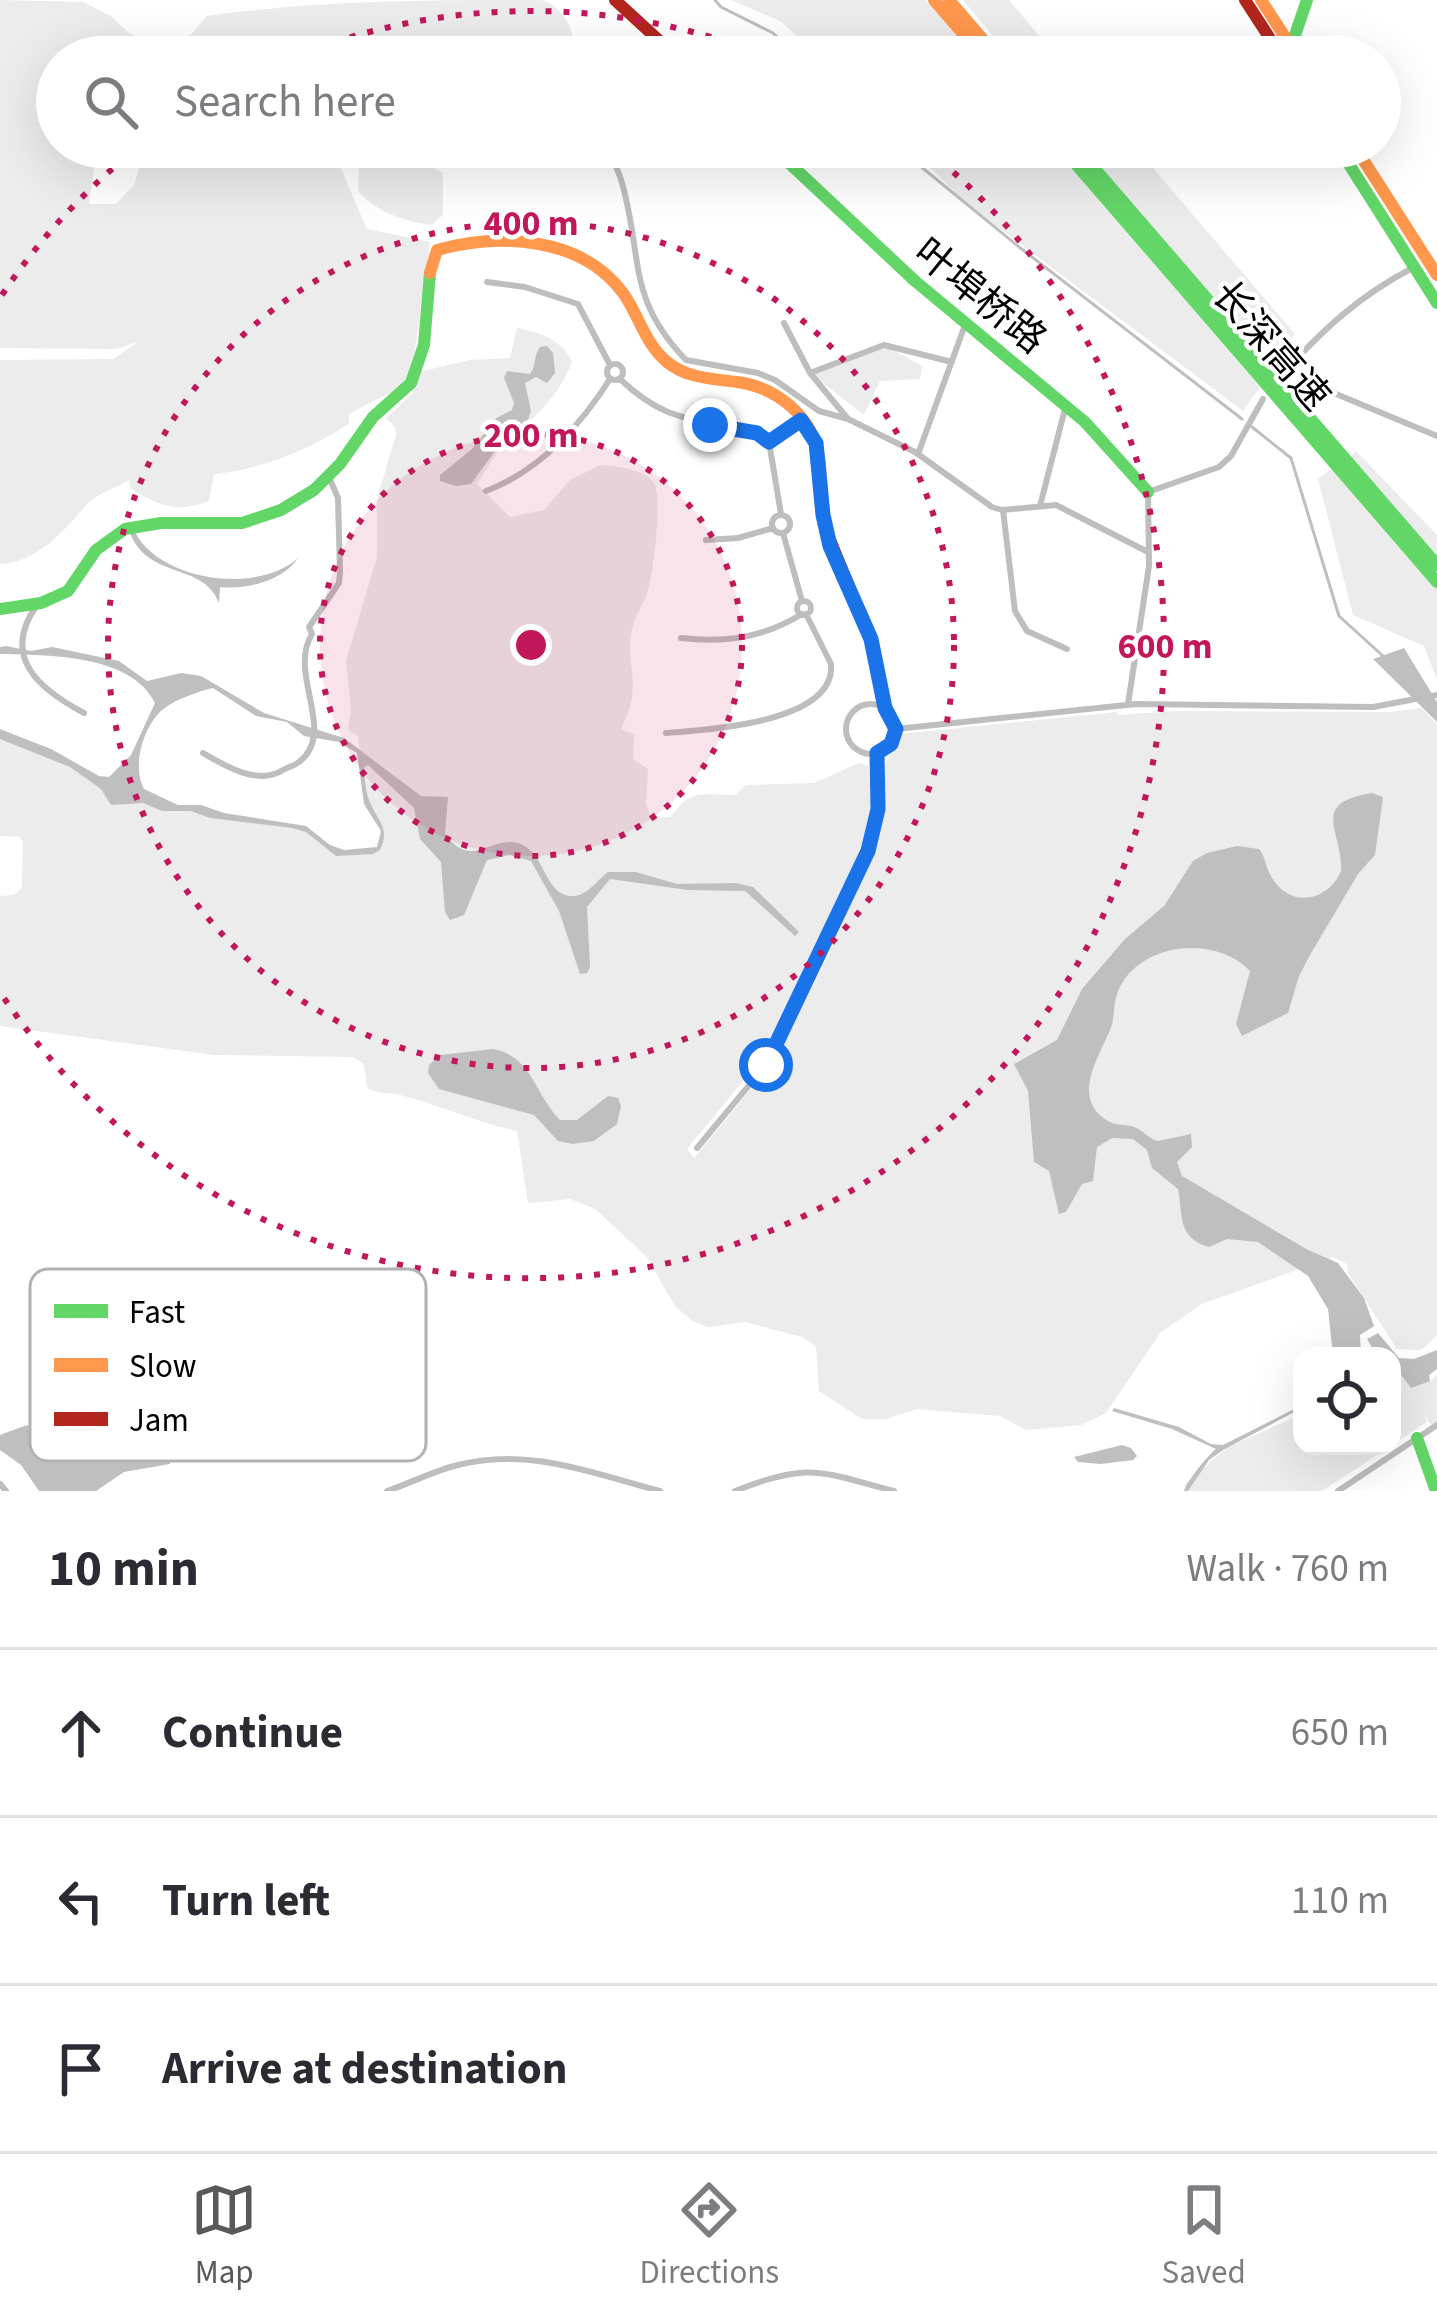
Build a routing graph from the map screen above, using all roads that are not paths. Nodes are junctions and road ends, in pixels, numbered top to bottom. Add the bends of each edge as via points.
1 (614, 0) edge
2 (934, 0) edge
3 (949, 0) edge
4 (1245, 0) edge
5 (1261, 0) edge
6 (1307, 0) edge
7 (654, 36) edge
8 (965, 36) edge
9 (980, 36) edge
10 (1275, 36) edge
11 (1280, 36) edge
12 (1296, 36) edge
13 (617, 168) edge
14 (795, 168) edge
15 (1079, 168) edge
16 (1094, 168) edge
17 (1351, 168) edge
18 (1369, 168) edge
19 (1414, 267) junction
20 (1437, 274) edge
21 (487, 282) dead end
22 (1437, 303) edge
23 (784, 323) dead end
24 (965, 325) junction
25 (952, 362) junction
26 (610, 365) junction
27 (1291, 365) junction
28 (810, 373) junction
29 (1282, 375) dead end
30 (610, 379) junction
31 (620, 379) junction
32 (1262, 399) dead end
33 (1066, 404) junction
34 (848, 418) junction
35 (801, 420) junction
36 (1437, 436) edge
37 (769, 442) junction
38 (918, 454) junction
39 (329, 477) junction
40 (486, 491) dead end
41 (1148, 492) junction
42 (1040, 506) junction
43 (1003, 510) junction
44 (781, 514) junction
45 (772, 528) junction
46 (783, 532) junction
47 (706, 540) dead end
48 (1148, 552) junction
49 (1437, 565) edge
50 (1437, 582) edge
51 (37, 605) junction
52 (0, 610) edge
53 (804, 614) junction
54 (681, 638) dead end
55 (1067, 649) dead end
56 (1436, 695) edge
57 (1128, 704) junction
58 (885, 708) junction
59 (84, 713) dead end
60 (896, 729) junction
61 (666, 734) dead end
62 (203, 753) dead end
63 (877, 753) junction
64 (697, 1148) dead end
65 (1437, 1425) edge
66 (1417, 1438) junction
67 (0, 1484) edge
68 (6, 1491) edge
69 (387, 1491) edge
70 (660, 1491) edge
71 (735, 1491) edge
72 (894, 1491) edge
73 (1338, 1491) edge
74 (1436, 1491) edge

1 - 7 main road
2 - 8 main road
3 - 9 main road
4 - 10 main road
5 - 11 main road
6 - 12 main road
13 - 34 street via 638,281 672,346 686,360 758,373 819,411
14 - 24 main road, 叶埠桥路
15 - 50 main road, 长深高速
16 - 49 main road, 长深高速
17 - 19 main road
18 - 20 main road
19 - 22 main road
19 - 27 street via 1317,333
21 - 26 street via 578,304
23 - 28 street
24 - 25 street
24 - 33 main road, 叶埠桥路
25 - 28 street via 884,345
25 - 38 street
26 - 30 street
26 - 31 street via 622,368
27 - 29 street
27 - 36 street via 1317,386
28 - 34 street
30 - 31 street
30 - 40 street via 549,452
31 - 37 street via 670,415
32 - 41 street via 1220,467
33 - 41 main road, 叶埠桥路
33 - 42 street
34 - 38 street
35 - 37 street
35 - 39 main road via 769,390 674,367 621,290 589,261 530,243 451,245 434,255 415,375
35 - 58 main road via 816,443 830,546 871,639
37 - 44 street
38 - 43 street
39 - 51 main road via 255,520 122,530 86,562 78,583
39 - 62 street via 338,498 340,572 309,627 302,664 312,741 297,765 278,775 237,772
41 - 48 street
42 - 43 street
42 - 48 street via 1067,509
43 - 55 street via 1021,623
44 - 45 street
44 - 46 street via 790,521
45 - 46 street
45 - 47 street
46 - 53 street via 802,601 810,604
48 - 57 street
51 - 52 main road
51 - 59 street via 26,620 22,657 51,694
53 - 54 street via 736,639
53 - 61 street via 831,664 822,692 776,717
56 - 57 street via 1373,707
57 - 60 street
58 - 60 street
58 - 63 street via 862,706 847,724 854,747
60 - 63 street
63 - 64 street via 878,809 868,851 812,976 766,1065
65 - 66 street
66 - 73 street
66 - 74 main road
67 - 68 street
69 - 70 street via 503,1458 540,1458
71 - 72 street via 800,1471

